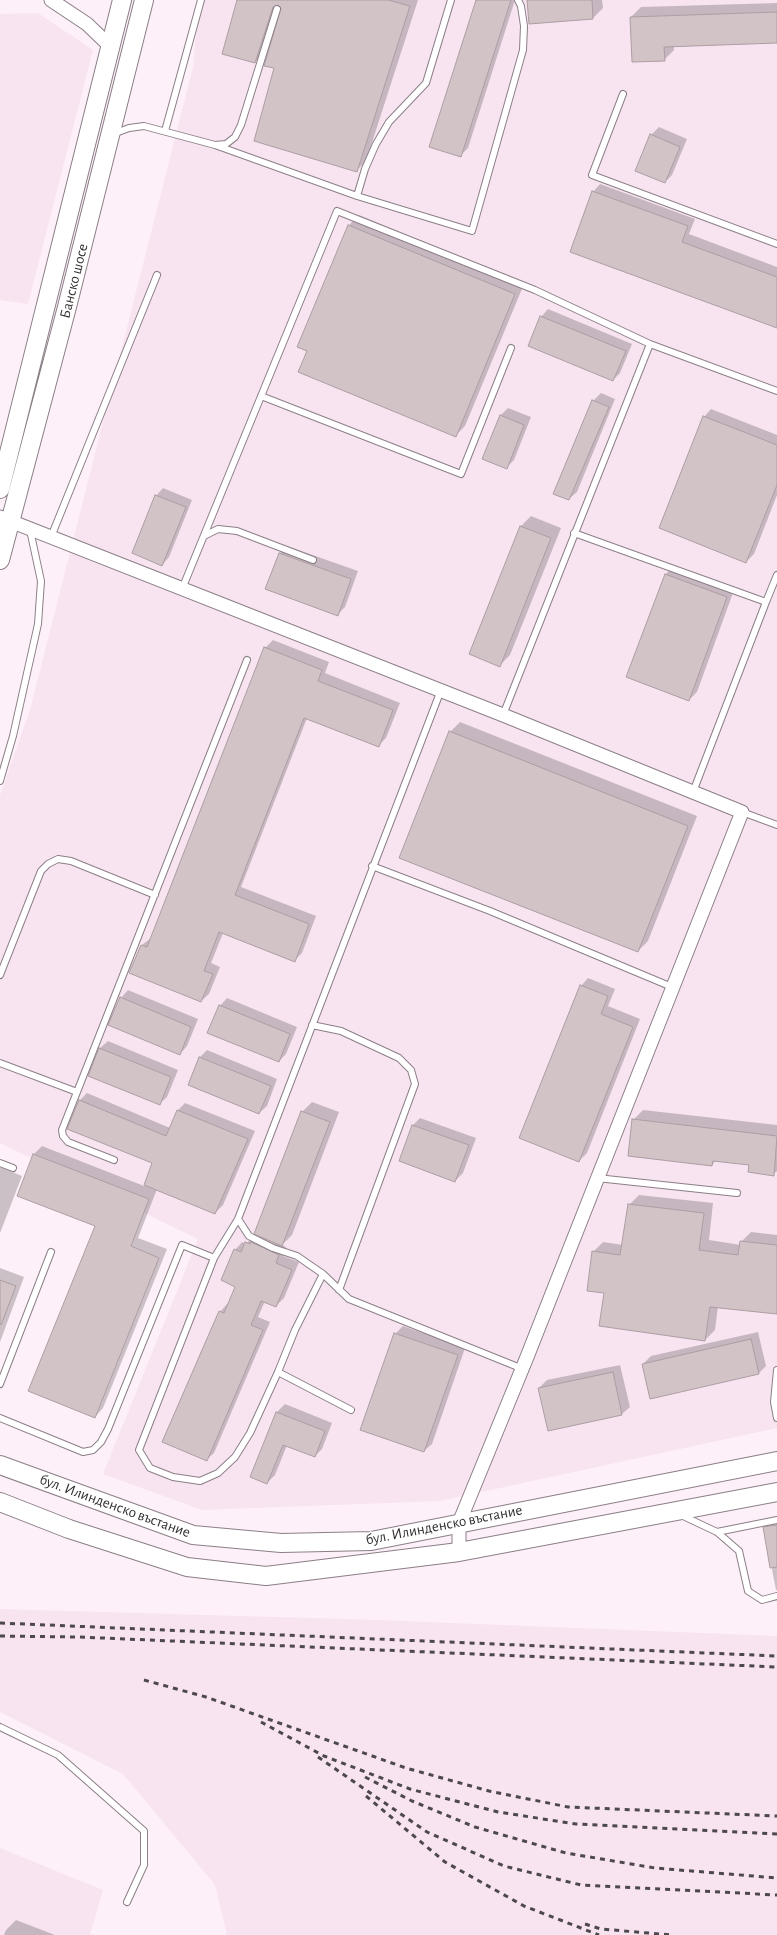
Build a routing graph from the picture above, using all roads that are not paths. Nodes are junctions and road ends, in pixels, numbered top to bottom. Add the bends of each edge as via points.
1 (51, 0) edge
2 (122, 0) edge
3 (139, 0) edge
4 (144, 0) edge
5 (201, 0) edge
6 (451, 0) edge
7 (518, 0) edge
8 (277, 9) dead end
9 (111, 47) junction
10 (131, 56) junction
11 (623, 94) dead end
12 (165, 131) junction
13 (111, 135) junction
14 (215, 145) junction
15 (357, 196) junction
16 (777, 244) edge
17 (157, 275) dead end
18 (650, 344) junction
19 (511, 348) dead end
20 (777, 391) edge
21 (261, 396) junction
22 (0, 489) edge
23 (5, 519) edge
24 (30, 528) junction
25 (574, 533) junction
26 (204, 536) junction
27 (51, 537) junction
28 (0, 560) edge
29 (313, 560) dead end
30 (777, 575) edge
31 (182, 589) junction
32 (766, 602) junction
33 (247, 660) dead end
34 (441, 690) junction
35 (503, 715) junction
36 (0, 781) edge
37 (693, 792) junction
38 (742, 812) junction
39 (777, 825) edge
40 (372, 866) junction
41 (155, 895) junction
42 (0, 975) edge
43 (672, 987) junction
44 (312, 1025) junction
45 (0, 1063) edge
46 (77, 1092) junction
47 (114, 1160) dead end
48 (0, 1163) edge
49 (13, 1168) dead end
50 (597, 1178) junction
51 (737, 1193) dead end
52 (238, 1219) junction
53 (51, 1252) dead end
54 (214, 1258) junction
55 (323, 1274) junction
56 (339, 1290) junction
57 (522, 1368) junction
58 (777, 1370) edge
59 (278, 1372) junction
60 (0, 1384) edge
61 (351, 1410) dead end
62 (0, 1418) edge
63 (777, 1418) edge
64 (777, 1461) edge
65 (0, 1464) edge
66 (777, 1492) edge
67 (0, 1502) edge
68 (674, 1511) junction
69 (777, 1520) edge
70 (459, 1524) junction
71 (717, 1532) junction
72 (459, 1552) junction
73 (777, 1596) edge
74 (0, 1727) edge
75 (127, 1902) dead end

1 - 9 street via 87,24
2 - 9 main road, Банско шосе
3 - 10 main road
4 - 10 main road, Банско шосе
5 - 12 lane
6 - 15 lane via 426,83 389,122 379,138 365,168
7 - 15 lane via 524,26 523,50 472,231
8 - 14 lane via 241,125 235,137 226,144
9 - 22 main road, Банско шосе
10 - 13 main road, Банско шосе
11 - 16 lane via 592,175
12 - 13 lane via 144,126 129,128
12 - 14 lane
13 - 23 main road, Банско шосе via 68,307
14 - 15 lane
17 - 27 lane
18 - 20 lane
18 - 21 lane via 535,290 337,210
18 - 25 lane
19 - 21 lane via 460,474
21 - 26 lane
23 - 24 street
23 - 28 main road, Банско шосе
24 - 27 street
24 - 36 lane via 41,581 38,624 13,736
25 - 32 lane
25 - 35 lane
26 - 29 lane via 218,529 237,531
26 - 31 lane
27 - 31 street
30 - 32 lane
31 - 34 street
32 - 37 lane
33 - 41 lane
34 - 35 street
34 - 40 lane
35 - 37 street
37 - 38 street
38 - 39 lane
38 - 43 street
40 - 43 lane via 490,911
40 - 44 lane
41 - 42 lane via 71,861 58,859 48,864 41,871
41 - 46 lane
43 - 50 street
44 - 52 lane
44 - 56 lane via 341,1031 399,1058 411,1070 415,1084
45 - 46 lane
46 - 47 lane via 62,1130 64,1136 68,1142
48 - 49 lane
50 - 51 lane
50 - 57 street
52 - 54 lane
52 - 55 lane via 249,1236 297,1256
53 - 60 lane
54 - 59 lane via 139,1450 150,1468 173,1477 200,1481 218,1473 236,1457
54 - 62 lane via 182,1245 108,1429 93,1450 83,1452
55 - 56 lane
55 - 59 lane via 295,1330
56 - 57 lane via 349,1299
57 - 70 street
58 - 63 lane via 774,1402
59 - 61 lane
64 - 70 main road, бул. Илинденско въстание
65 - 70 main road, бул. Илинденско въстание via 193,1535 281,1543 371,1541
66 - 68 main road, бул. Илинденско въстание
67 - 72 main road, бул. Илинденско въстание via 70,1529 187,1567 235,1573 266,1576
68 - 71 lane
68 - 72 main road, бул. Илинденско въстание
69 - 71 lane
70 - 72 street
71 - 73 lane via 739,1551 748,1591 762,1600
74 - 75 lane via 58,1755 144,1831 144,1865

